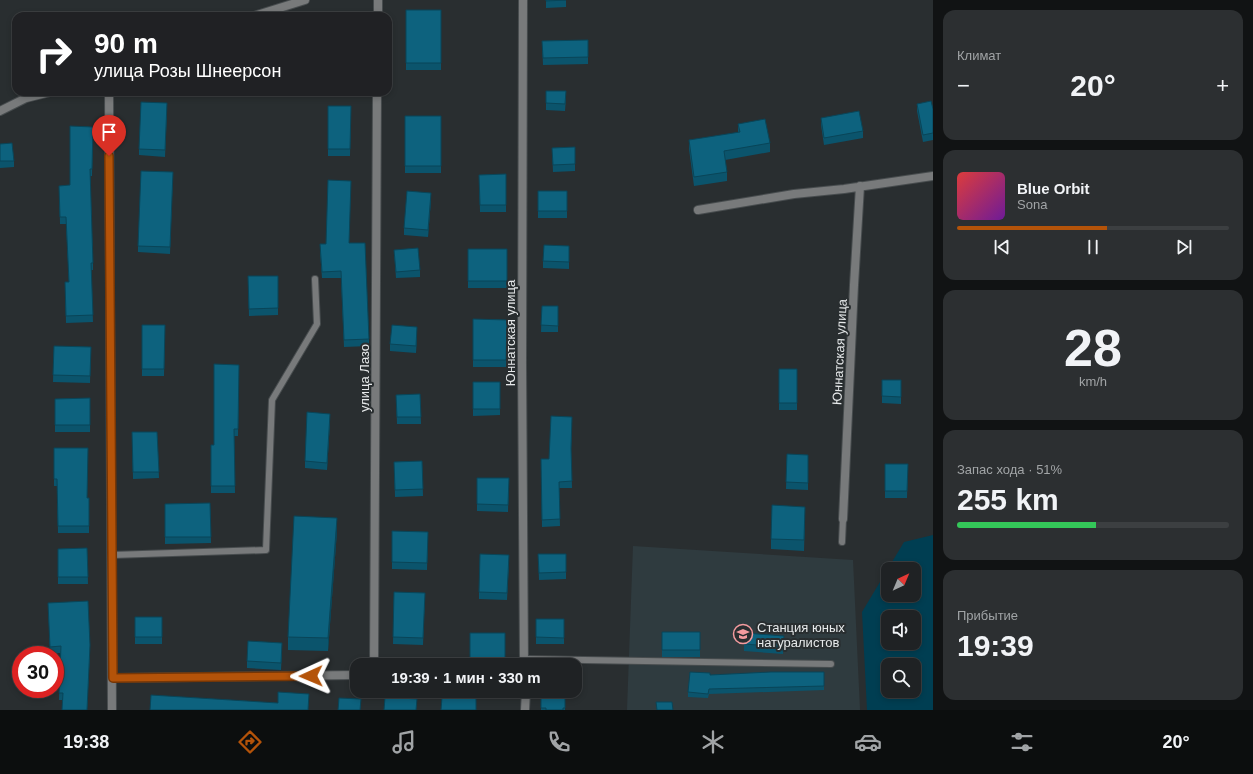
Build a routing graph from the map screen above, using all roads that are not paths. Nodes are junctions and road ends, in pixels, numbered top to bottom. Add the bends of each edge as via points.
1 (306, 0) edge
2 (378, 0) edge
3 (523, 0) edge
4 (267, 12) edge
5 (378, 12) edge
6 (34, 96) edge
7 (109, 96) edge
8 (377, 96) edge
9 (0, 110) edge
10 (933, 176) edge
11 (860, 186) junction
12 (698, 210) dead end
13 (315, 279) dead end
14 (843, 519) joint
15 (842, 542) dead end
16 (112, 555) junction
17 (374, 658) edge
18 (524, 658) edge
19 (582, 662) edge
20 (831, 664) dead end
21 (350, 675) edge
22 (113, 678) junction
23 (526, 698) edge
24 (112, 710) edge
25 (525, 710) edge

1 - 4 street
2 - 5 street
3 - 18 street, Юннатская улица
6 - 9 street
7 - 16 street
8 - 17 street, улица Лазо
10 - 11 street
11 - 12 street
11 - 14 street, Юннатская улица
13 - 16 lane via 317,324 272,400 266,550
14 - 15 lane
16 - 22 street
19 - 20 lane
21 - 22 street
22 - 24 street
23 - 25 street

